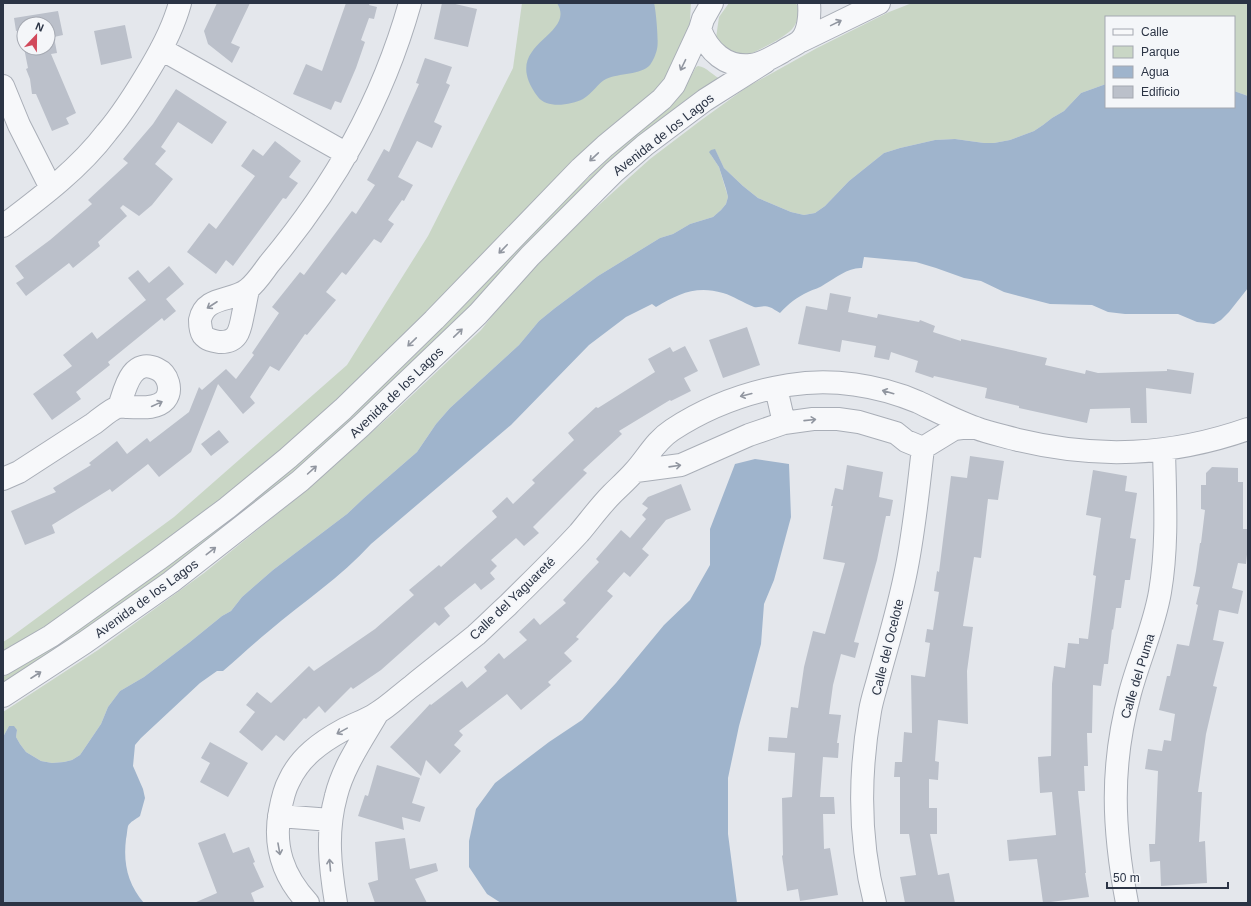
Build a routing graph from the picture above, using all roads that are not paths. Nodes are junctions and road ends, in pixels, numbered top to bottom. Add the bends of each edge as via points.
1 (180, 3) edge
2 (410, 3) edge
3 (809, 3) edge
4 (879, 3) edge
5 (704, 14) edge
6 (801, 41) junction
7 (162, 49) junction
8 (765, 62) junction
9 (3, 86) edge
10 (347, 154) junction
11 (51, 188) junction
12 (3, 226) edge
13 (248, 290) dead end
14 (776, 388) junction
15 (914, 401) junction
16 (118, 407) dead end
17 (784, 423) junction
18 (944, 423) junction
19 (1248, 429) edge
20 (896, 433) junction
21 (923, 448) junction
22 (1164, 450) junction
23 (636, 471) junction
24 (3, 479) edge
25 (3, 664) edge
26 (3, 696) edge
27 (377, 714) junction
28 (279, 816) junction
29 (331, 820) junction
30 (308, 903) edge
31 (336, 903) edge
32 (875, 903) edge
33 (1127, 903) edge

1 - 7 street
2 - 10 street via 370,113
3 - 6 street via 808,26
6 -> 4 street
5 - 8 street via 705,42 714,53 727,62 739,65
5 -> 25 street, Avenida de los Lagos via 674,85 662,99 581,168 434,320 343,409 251,488 160,558 52,636
6 - 8 street, Avenida de los Lagos
7 - 10 street
7 - 11 street via 138,90 107,133
26 -> 8 street, Avenida de los Lagos via 171,582 300,481 478,314 530,256 614,172 705,100
9 - 11 street via 19,125
10 - 13 street via 320,199
11 - 12 street
15 -> 14 street, Calle del Yaguareté via 887,391 844,384 816,382
14 - 17 street
14 -> 23 street, Calle del Yaguareté via 737,398 712,408 670,431 658,441
15 - 18 street, Calle del Yaguareté
15 - 20 street
16 - 24 street via 19,472
17 -> 20 street via 838,419 859,422
23 -> 17 street via 681,465
18 - 21 street
18 - 22 street, Calle del Yaguareté via 1059,449 1090,452
19 - 22 street, Calle del Yaguareté
20 - 21 street via 906,441
21 - 32 street, Calle del Ocelote via 905,577 870,710 865,747 862,804 864,845
22 - 33 street, Calle del Puma via 1166,535 1160,593 1130,691 1118,749 1115,786 1116,826
23 - 27 street, Calle del Yaguareté via 537,577 479,632
27 -> 28 street, Calle del Yaguareté via 340,731 313,749 289,781
27 - 29 street, Calle del Yaguareté via 341,781
28 - 29 street
28 -> 30 street, Calle del Yaguareté via 279,854 291,880
31 -> 29 street, Calle del Yaguareté via 330,858

